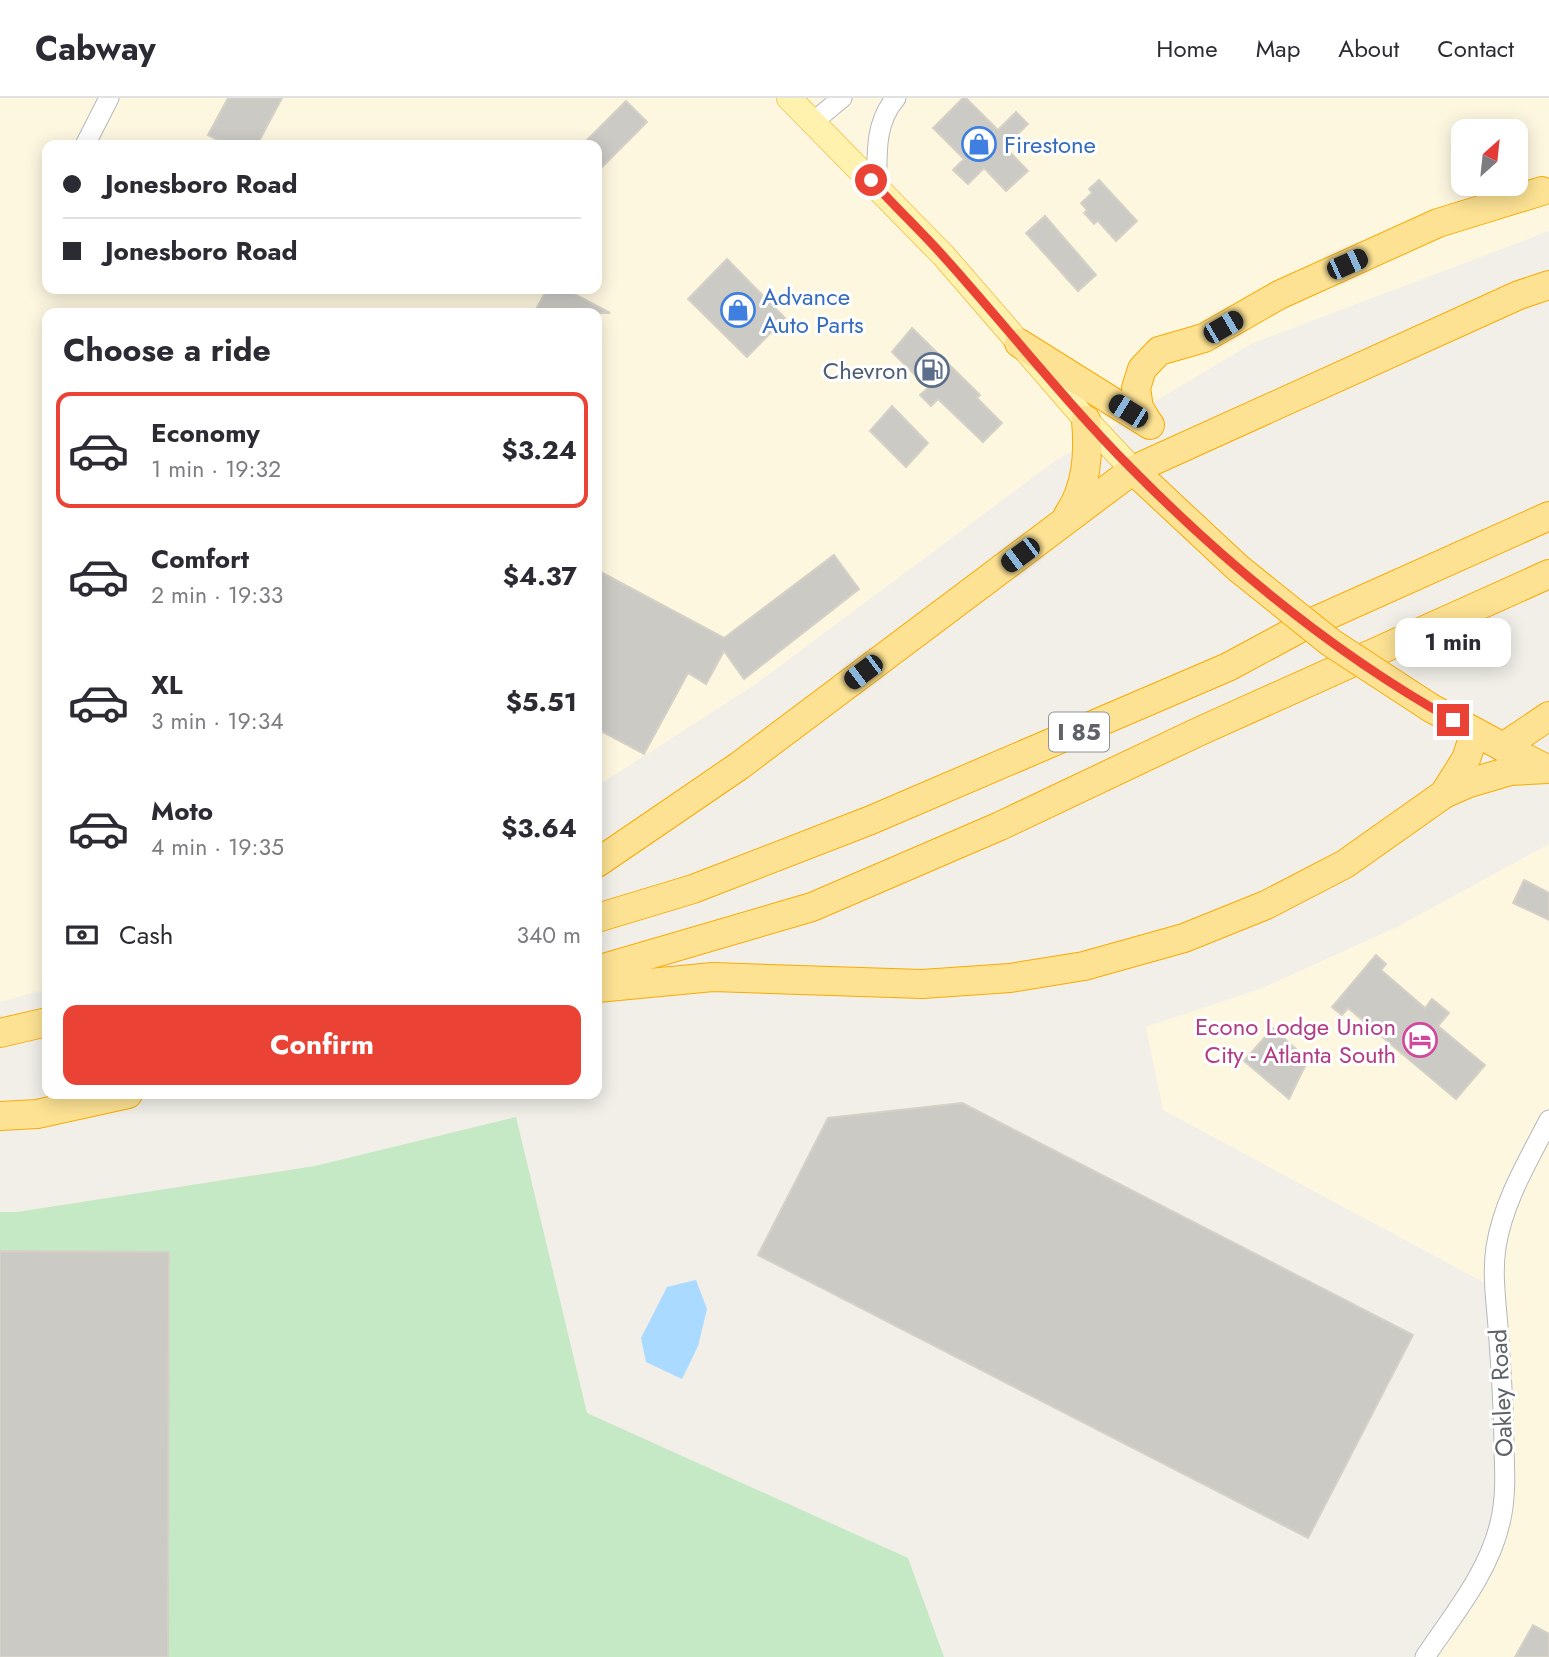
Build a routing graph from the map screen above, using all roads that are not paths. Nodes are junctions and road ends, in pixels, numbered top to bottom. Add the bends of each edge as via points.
1 (109, 98) edge
2 (789, 98) edge
3 (842, 98) edge
4 (896, 98) edge
5 (813, 122) junction
6 (88, 140) edge
7 (877, 187) junction
8 (1546, 190) edge
9 (1549, 285) edge
10 (1019, 343) junction
11 (1086, 421) junction
12 (1149, 424) junction
13 (1203, 438) junction
14 (1133, 470) junction
15 (1549, 516) edge
16 (1064, 521) junction
17 (1549, 574) edge
18 (1549, 716) edge
19 (1475, 732) junction
20 (1503, 747) junction
21 (1548, 769) edge
22 (1444, 794) junction
23 (602, 860) edge
24 (602, 917) edge
25 (602, 969) edge
26 (602, 988) edge
27 (42, 1023) edge
28 (0, 1033) edge
29 (42, 1044) edge
30 (0, 1049) edge
31 (105, 1099) edge
32 (0, 1116) edge
33 (1549, 1120) edge
34 (1425, 1657) edge

1 - 6 street
2 - 5 main road
3 - 5 street
4 - 7 street via 877,138
5 - 7 main road
7 - 10 main road
8 - 12 highway via 1438,223 1279,295 1204,338 1159,351 1142,369 1136,388 1139,408
9 - 13 highway
10 - 11 main road
10 - 12 highway
11 - 14 main road
11 - 16 highway via 1082,490
12 - 13 highway via 1181,439
13 - 14 highway
14 - 16 highway
14 - 19 highway, bridge via 1238,568 1330,642
15 - 24 highway, I 85 via 1306,625 1228,667 872,820 693,890
16 - 23 highway via 739,766
17 - 25 highway, I 85 via 1000,826 812,907
18 - 20 highway
19 - 20 highway
19 - 22 highway via 1466,759
20 - 21 highway
21 - 22 highway via 1510,771
22 - 26 highway via 1345,864 1266,905 1184,938 1084,966 1010,978 922,984 713,977
27 - 28 highway
29 - 30 highway
31 - 32 highway via 37,1114
33 - 34 street, Oakley Road via 1515,1187 1496,1249 1505,1486 1500,1522 1473,1586

